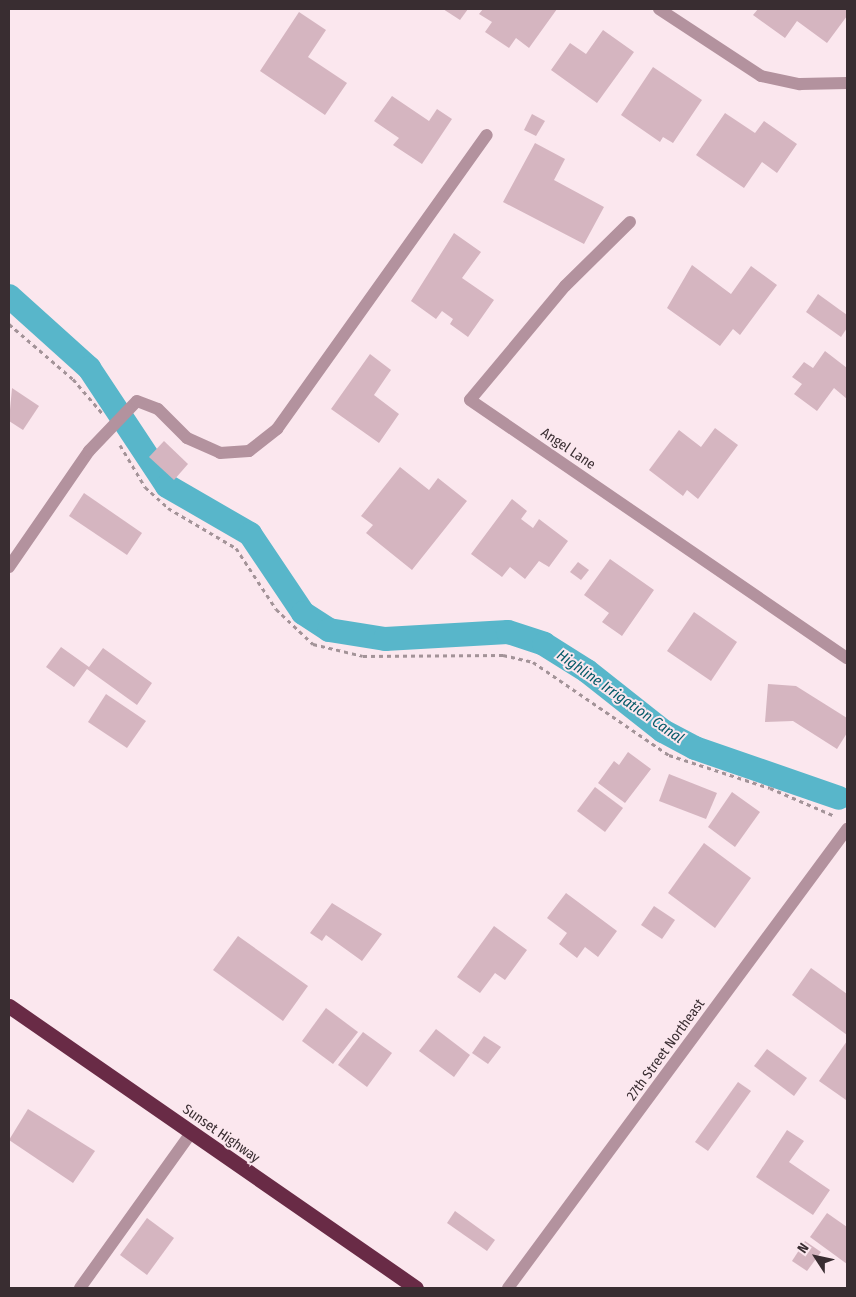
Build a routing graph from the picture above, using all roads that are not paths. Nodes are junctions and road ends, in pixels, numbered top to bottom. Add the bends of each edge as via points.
1 (658, 9) edge
2 (847, 83) edge
3 (488, 135) dead end
4 (630, 222) dead end
5 (9, 566) edge
6 (847, 658) edge
7 (847, 829) edge
8 (9, 1006) edge
9 (191, 1133) junction
10 (80, 1288) edge
11 (416, 1288) edge
12 (508, 1288) edge

1 - 2 street via 762,76 800,84
3 - 5 street via 277,429 249,451 220,452 187,438 158,409 137,401 111,426
4 - 6 street, Angel Lane via 565,286 470,400
7 - 12 street, 27th Street Northeast
8 - 9 highway, Sunset Highway
9 - 10 street
9 - 11 highway, Sunset Highway

